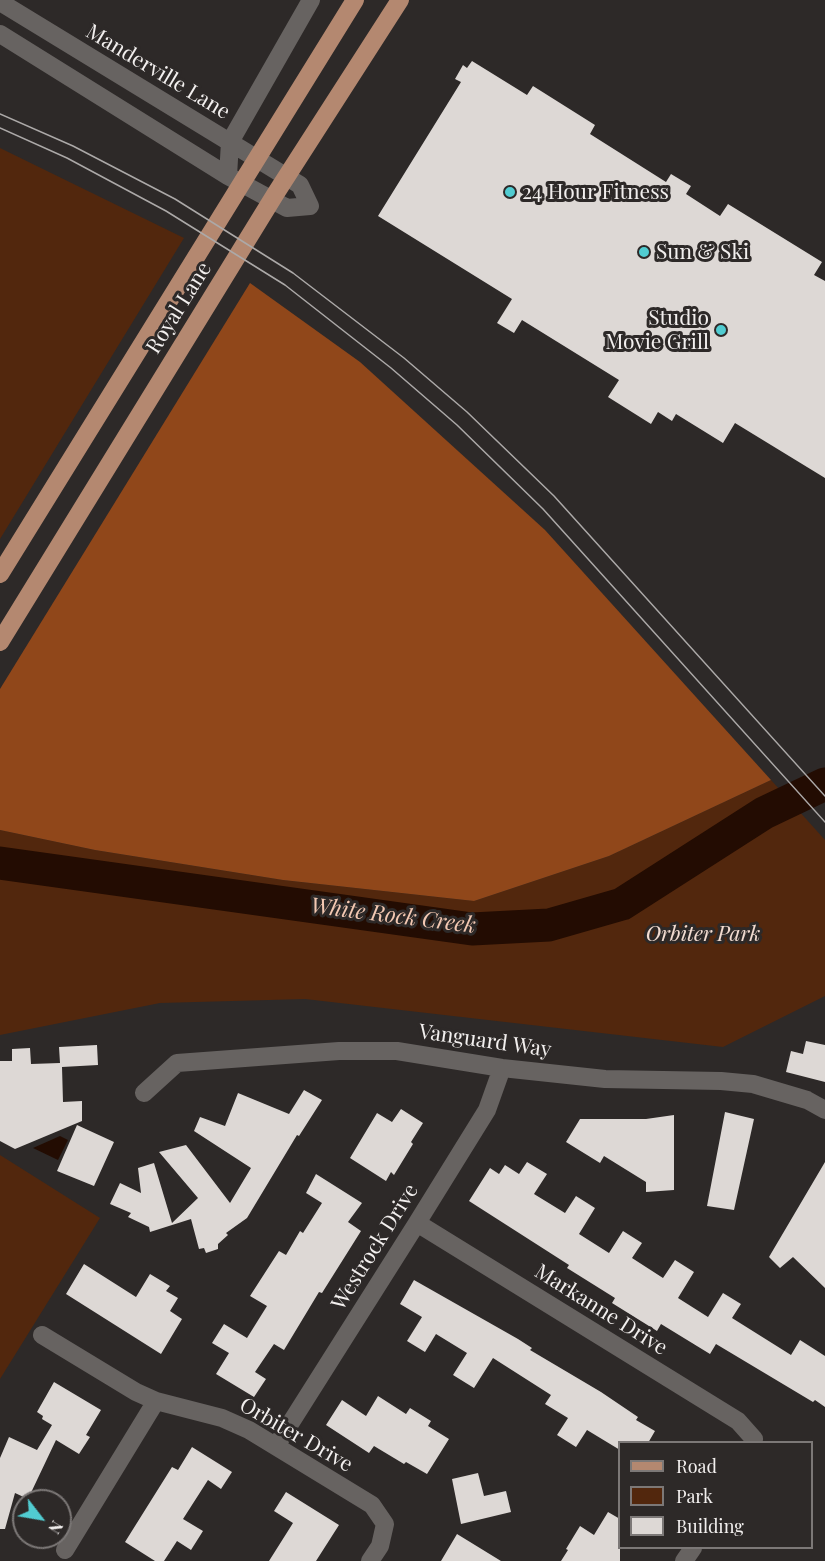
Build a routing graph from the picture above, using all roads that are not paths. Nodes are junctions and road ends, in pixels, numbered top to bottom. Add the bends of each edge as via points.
1 (310, 0) edge
2 (355, 0) edge
3 (400, 0) edge
4 (0, 2) edge
5 (0, 34) edge
6 (230, 142) junction
7 (228, 176) junction
8 (0, 574) edge
9 (0, 642) edge
10 (502, 1068) junction
11 (144, 1093) dead end
12 (825, 1110) edge
13 (417, 1223) junction
14 (42, 1335) dead end
15 (156, 1401) junction
16 (753, 1441) edge
17 (276, 1446) junction
18 (65, 1550) dead end
19 (370, 1561) edge

1 - 6 street, Manderville Lane
2 - 8 main road, Royal Lane
3 - 9 main road, Royal Lane
4 - 6 street, Manderville Lane
5 - 7 street, Manderville Lane
6 - 7 street, Manderville Lane
6 - 7 street, Manderville Lane via 300,185 310,206 287,208
10 - 11 street, Vanguard Way via 397,1051 339,1051 177,1063
10 - 12 street, Vanguard Way via 605,1079 753,1084 807,1100
10 - 13 street, Westrock Drive via 487,1110
13 - 16 street, Markanne Drive via 738,1421
13 - 17 street, Westrock Drive
14 - 15 street, Orbiter Drive
15 - 17 street, Orbiter Drive via 222,1418
15 - 18 street
17 - 19 street, Orbiter Drive via 372,1505 385,1524 380,1546

